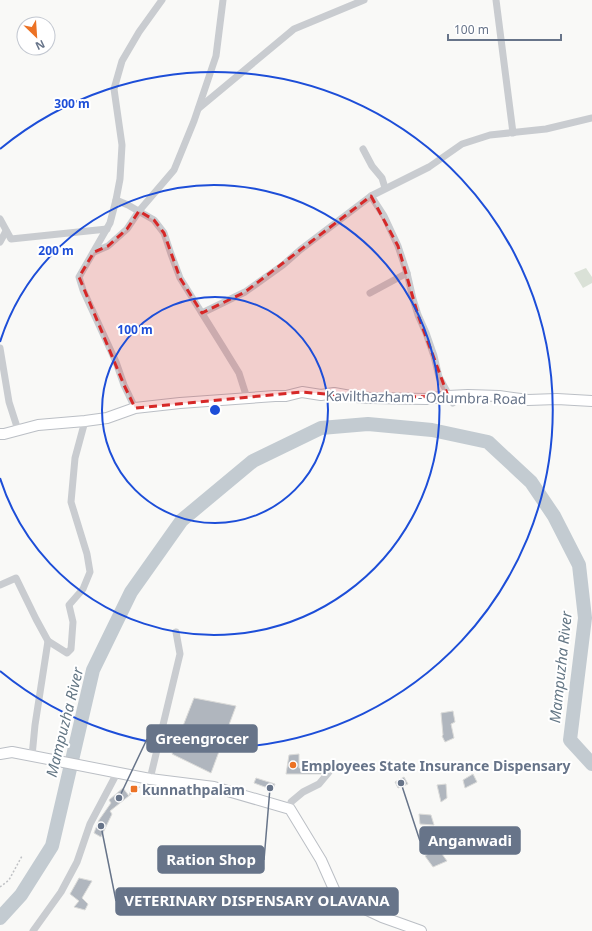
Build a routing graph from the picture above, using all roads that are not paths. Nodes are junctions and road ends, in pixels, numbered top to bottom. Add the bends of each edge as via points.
1 (162, 0) edge
2 (223, 0) edge
3 (364, 0) edge
4 (496, 0) edge
5 (198, 109) junction
6 (592, 118) edge
7 (513, 133) junction
8 (363, 149) dead end
9 (385, 188) junction
10 (370, 196) junction
11 (116, 200) junction
12 (139, 211) junction
13 (0, 219) edge
14 (107, 229) junction
15 (6, 231) junction
16 (0, 242) edge
17 (94, 252) junction
18 (407, 273) junction
19 (370, 293) dead end
20 (202, 313) junction
21 (0, 348) edge
22 (247, 398) junction
23 (451, 400) junction
24 (592, 401) edge
25 (135, 408) junction
26 (85, 422) junction
27 (18, 430) junction
28 (0, 434) edge
29 (0, 585) edge
30 (176, 632) dead end
31 (48, 641) junction
32 (0, 754) edge
33 (32, 756) junction
34 (329, 772) dead end
35 (117, 773) junction
36 (150, 779) junction
37 (290, 809) junction
38 (32, 931) edge
39 (421, 931) edge

1 - 11 street via 122,61 114,89 122,145
2 - 5 street via 216,56
3 - 5 street via 294,29
4 - 7 street
5 - 12 street via 174,170
6 - 7 street via 546,129
7 - 9 street via 490,135 462,144 430,167
8 - 9 street via 382,178
9 - 10 street
10 - 18 street via 384,216
10 - 20 street via 245,292
11 - 12 street
11 - 14 street
12 - 17 street via 127,229 108,246
12 - 20 street via 154,220 164,233 180,278
13 - 15 street
14 - 15 street via 10,239
14 - 17 street
15 - 16 street
17 - 25 street via 79,277
18 - 19 street
18 - 23 street via 439,377
20 - 22 street via 238,373
21 - 27 street via 9,402
22 - 23 main road, Kavilthazham - Odumbra Road via 286,396 302,392 371,398
22 - 25 main road, Kavilthazham - Odumbra Road
23 - 24 main road, Kavilthazham - Odumbra Road via 499,396 528,400
25 - 26 main road, Kavilthazham - Odumbra Road via 107,418
26 - 27 main road, Kavilthazham - Odumbra Road via 38,425
26 - 31 street via 75,458 71,502 90,572 83,589 69,605 73,622 71,649 67,653
27 - 28 main road, Kavilthazham - Odumbra Road
29 - 31 street via 16,578
30 - 36 street via 180,654
31 - 33 street
32 - 33 main road via 12,752
33 - 35 main road
34 - 37 street via 319,784 303,792 292,802
35 - 36 main road
35 - 38 street via 90,824 74,868 61,892
36 - 37 main road via 214,787
37 - 39 main road via 320,860 337,896 382,917

